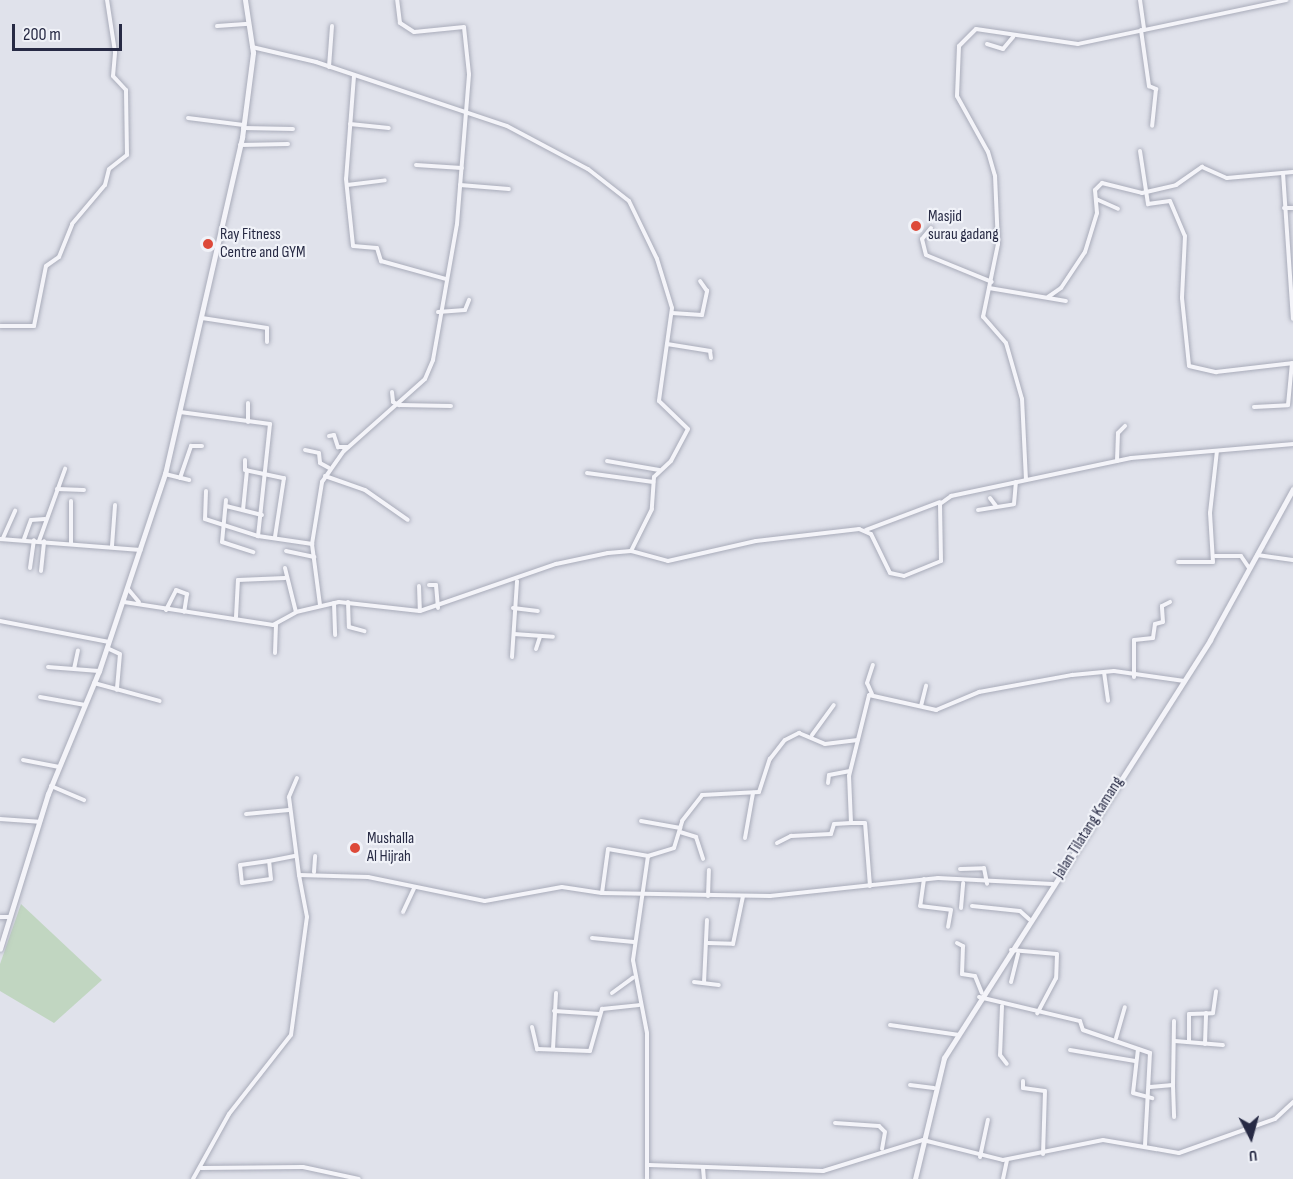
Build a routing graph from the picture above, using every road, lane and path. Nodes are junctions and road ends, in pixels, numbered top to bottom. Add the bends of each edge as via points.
1 (107, 0) edge
2 (245, 0) edge
3 (396, 0) edge
4 (1140, 0) edge
5 (1286, 0) edge
6 (249, 24) junction
7 (217, 26) dead end
8 (332, 26) dead end
9 (1142, 30) junction
10 (1013, 37) junction
11 (987, 44) dead end
12 (252, 47) junction
13 (329, 67) junction
14 (354, 76) junction
15 (465, 112) junction
16 (188, 118) dead end
17 (350, 124) junction
18 (244, 126) junction
19 (1152, 126) dead end
20 (389, 128) dead end
21 (294, 129) dead end
22 (288, 144) dead end
23 (240, 145) junction
24 (1140, 151) dead end
25 (416, 165) dead end
26 (462, 168) junction
27 (1293, 172) edge
28 (1283, 173) junction
29 (385, 180) dead end
30 (347, 184) junction
31 (460, 185) junction
32 (509, 189) dead end
33 (1145, 193) junction
34 (1096, 199) junction
35 (1284, 207) junction
36 (1293, 208) edge
37 (1118, 209) dead end
38 (931, 228) dead end
39 (446, 279) junction
40 (699, 281) dead end
41 (992, 282) junction
42 (989, 288) junction
43 (1048, 297) junction
44 (469, 300) dead end
45 (1066, 301) dead end
46 (438, 312) junction
47 (672, 313) junction
48 (202, 318) junction
49 (1293, 320) edge
50 (0, 326) edge
51 (267, 342) dead end
52 (667, 344) junction
53 (711, 358) dead end
54 (1292, 363) edge
55 (392, 392) dead end
56 (248, 403) dead end
57 (399, 405) junction
58 (451, 406) dead end
59 (1254, 407) dead end
60 (180, 412) junction
61 (248, 422) junction
62 (1125, 426) dead end
63 (329, 436) dead end
64 (1293, 444) edge
65 (202, 446) dead end
66 (348, 447) junction
67 (305, 450) dead end
68 (1217, 451) junction
69 (245, 460) dead end
70 (607, 461) dead end
71 (1117, 461) junction
72 (329, 468) junction
73 (65, 469) dead end
74 (247, 470) junction
75 (659, 470) junction
76 (264, 472) junction
77 (587, 473) dead end
78 (165, 474) junction
79 (325, 476) junction
80 (180, 478) junction
81 (189, 480) dead end
82 (1026, 480) junction
83 (653, 482) junction
84 (1017, 482) junction
85 (57, 489) junction
86 (1293, 489) edge
87 (84, 490) dead end
88 (206, 491) dead end
89 (990, 498) dead end
90 (226, 500) dead end
91 (943, 500) junction
92 (71, 501) dead end
93 (115, 505) dead end
94 (226, 506) junction
95 (997, 506) junction
96 (243, 510) junction
97 (978, 510) dead end
98 (15, 511) dead end
99 (262, 515) junction
100 (45, 519) junction
101 (408, 520) dead end
102 (223, 524) junction
103 (866, 530) junction
104 (258, 536) junction
105 (275, 537) junction
106 (2, 539) edge
107 (24, 539) junction
108 (39, 541) junction
109 (71, 543) junction
110 (312, 544) junction
111 (112, 546) junction
112 (141, 550) junction
113 (286, 551) dead end
114 (631, 551) junction
115 (253, 552) dead end
116 (1257, 555) junction
117 (1215, 556) junction
118 (314, 557) junction
119 (1293, 560) edge
120 (1178, 562) dead end
121 (285, 567) dead end
122 (30, 568) dead end
123 (1249, 568) junction
124 (41, 571) dead end
125 (285, 578) junction
126 (518, 580) junction
127 (429, 585) dead end
128 (419, 586) dead end
129 (128, 589) junction
130 (124, 602) junction
131 (348, 602) junction
132 (1170, 602) dead end
133 (139, 603) junction
134 (334, 603) junction
135 (320, 605) junction
136 (438, 608) junction
137 (513, 608) junction
138 (166, 610) junction
139 (420, 611) junction
140 (538, 611) dead end
141 (184, 612) junction
142 (296, 612) junction
143 (236, 617) junction
144 (0, 621) edge
145 (276, 624) junction
146 (364, 631) dead end
147 (514, 634) junction
148 (335, 635) dead end
149 (540, 636) junction
150 (552, 637) dead end
151 (109, 642) junction
152 (106, 648) junction
153 (536, 649) dead end
154 (78, 650) dead end
155 (275, 653) dead end
156 (512, 657) dead end
157 (873, 665) dead end
158 (48, 667) dead end
159 (74, 670) junction
160 (99, 671) junction
161 (1104, 672) junction
162 (1134, 677) junction
163 (1184, 681) junction
164 (94, 683) junction
165 (926, 686) dead end
166 (117, 690) junction
167 (872, 694) junction
168 (40, 697) dead end
169 (160, 701) dead end
170 (1108, 701) dead end
171 (834, 705) dead end
172 (86, 706) junction
173 (921, 706) junction
174 (812, 735) junction
175 (858, 740) junction
176 (23, 760) dead end
177 (59, 767) junction
178 (849, 771) junction
179 (297, 778) dead end
180 (828, 783) dead end
181 (51, 786) junction
182 (753, 793) junction
183 (84, 800) dead end
184 (289, 810) junction
185 (246, 814) dead end
186 (0, 819) edge
187 (641, 821) dead end
188 (39, 822) junction
189 (851, 823) junction
190 (680, 830) junction
191 (745, 838) dead end
192 (777, 843) dead end
193 (295, 856) junction
194 (315, 856) dead end
195 (648, 856) junction
196 (703, 859) dead end
197 (269, 861) junction
198 (960, 869) dead end
199 (709, 870) dead end
200 (315, 872) junction
201 (299, 874) junction
202 (924, 879) junction
203 (963, 883) junction
204 (987, 884) junction
205 (1053, 884) junction
206 (870, 886) junction
207 (414, 888) junction
208 (602, 893) junction
209 (643, 894) junction
210 (708, 896) junction
211 (743, 896) junction
212 (972, 906) dead end
213 (962, 908) dead end
214 (403, 912) dead end
215 (0, 916) edge
216 (10, 917) junction
217 (1029, 919) junction
218 (707, 920) dead end
219 (948, 927) dead end
220 (592, 938) dead end
221 (634, 942) junction
222 (957, 943) dead end
223 (708, 944) junction
224 (0, 949) edge
225 (1010, 950) junction
226 (1018, 954) junction
227 (634, 978) junction
228 (694, 982) dead end
229 (1011, 982) dead end
230 (704, 983) junction
231 (719, 985) dead end
232 (1216, 991) dead end
233 (556, 993) dead end
234 (612, 993) dead end
235 (980, 995) junction
236 (639, 1005) junction
237 (1002, 1006) junction
238 (1125, 1007) dead end
239 (554, 1011) junction
240 (1037, 1013) junction
241 (1206, 1013) junction
242 (600, 1014) junction
243 (1174, 1021) dead end
244 (890, 1025) dead end
245 (532, 1027) dead end
246 (958, 1035) junction
247 (1116, 1038) junction
248 (1175, 1041) junction
249 (1189, 1042) junction
250 (1205, 1044) junction
251 (1223, 1046) dead end
252 (553, 1049) junction
253 (1138, 1049) junction
254 (1070, 1050) dead end
255 (1135, 1060) junction
256 (1007, 1064) dead end
257 (1023, 1081) dead end
258 (910, 1085) dead end
259 (1173, 1086) junction
260 (934, 1088) junction
261 (1150, 1088) junction
262 (1152, 1098) junction
263 (1293, 1102) edge
264 (1174, 1117) dead end
265 (988, 1120) dead end
266 (835, 1123) dead end
267 (923, 1140) junction
268 (1145, 1145) junction
269 (882, 1149) junction
270 (1043, 1154) junction
271 (980, 1157) junction
272 (1007, 1160) junction
273 (649, 1165) junction
274 (200, 1168) junction
275 (704, 1168) junction
276 (193, 1179) edge
277 (359, 1179) edge
278 (647, 1179) edge
279 (704, 1179) edge
280 (915, 1179) edge
281 (1003, 1179) edge

1 - 50 street via 115,52 113,76 126,90 127,155 109,169 105,185 72,224 59,257 46,266 34,326
2 - 6 street
3 - 15 street via 400,23 408,29 428,34 464,27 470,67
4 - 9 street
5 - 9 street
6 - 7 street
6 - 12 street
8 - 13 street
9 - 10 street via 1070,45
9 - 19 street via 1149,85 1156,90
10 - 11 street via 1003,49
10 - 41 street via 976,29 959,46 955,65 958,101 994,168 998,239
12 - 13 street
12 - 18 street
13 - 14 street
14 - 15 street
14 - 17 street
15 - 26 street
15 - 47 street via 545,144 621,194 657,259
16 - 18 street
17 - 20 street
17 - 30 street
18 - 21 street
18 - 23 street
22 - 23 street
23 - 48 street
24 - 33 street
25 - 26 street
26 - 31 street
27 - 28 street
28 - 33 street via 1227,178 1202,167 1176,185
28 - 35 street
29 - 30 street
30 - 39 street via 353,246 377,248 381,261
31 - 32 street
31 - 39 street
33 - 34 street via 1125,192 1105,182 1096,188
33 - 54 street via 1151,207 1170,201 1185,236 1182,298 1189,366 1216,372
34 - 37 street
34 - 43 street via 1096,219 1085,252 1061,288
35 - 36 street
35 - 49 street
38 - 41 street via 922,239 925,254
39 - 46 street
40 - 47 street via 706,285 702,315
41 - 42 street
42 - 43 street
42 - 82 street via 984,321 1006,343 1022,399
43 - 45 street
44 - 46 street via 465,310
46 - 57 street via 431,365 417,391
47 - 52 street
48 - 51 street via 267,328
48 - 60 street
52 - 53 street via 707,350
52 - 75 street via 659,400 688,429 671,461
54 - 59 street via 1288,405
55 - 57 street via 393,402
56 - 61 street
57 - 58 street
57 - 66 street
60 - 61 street
60 - 78 street
61 - 76 street via 270,424
62 - 71 street via 1118,433
63 - 66 street via 334,435 338,447
64 - 68 street
65 - 80 street via 191,446
66 - 72 street
67 - 72 street via 319,453 320,463
68 - 71 street
68 - 117 street via 1210,513
69 - 74 street
70 - 75 street
71 - 82 street
72 - 79 street
73 - 85 street
74 - 76 street
74 - 96 street
75 - 83 street
76 - 99 street
76 - 105 street via 284,478
77 - 83 street
78 - 80 street
78 - 112 street
79 - 101 street via 365,490
79 - 110 street
80 - 81 street
82 - 84 street
83 - 114 street via 652,509
84 - 91 street
84 - 95 street via 1014,504
85 - 87 street
85 - 100 street
86 - 116 street, Jalan Tilatang Kamang
88 - 102 street via 203,518
89 - 95 street
90 - 94 street
91 - 103 street
91 - 103 street via 944,553 934,567 918,573 890,573
92 - 109 street
93 - 111 street
94 - 96 street
94 - 102 street
95 - 97 street
96 - 99 street
98 - 106 street
99 - 104 street
100 - 107 street via 31,520
100 - 108 street
102 - 104 street
102 - 115 street via 222,542
103 - 114 street via 756,541 668,561
104 - 105 street
105 - 110 street
106 - 107 street
107 - 108 street
108 - 109 street
108 - 122 street
108 - 124 street
109 - 111 street
110 - 118 street
111 - 112 street
112 - 129 street
113 - 118 street
114 - 126 street via 561,562
116 - 119 street
116 - 123 street, Jalan Tilatang Kamang
117 - 120 street via 1209,564
117 - 123 street via 1241,556
118 - 135 street
121 - 125 street
123 - 163 street, Jalan Tilatang Kamang
125 - 142 street
125 - 143 street via 238,580
126 - 136 street
126 - 137 street
127 - 136 street via 436,586
128 - 139 street
129 - 130 street
129 - 133 street
130 - 133 street
130 - 151 street
131 - 134 street
131 - 139 street
131 - 146 street via 350,627
132 - 162 street via 1162,606 1163,622 1155,624 1152,638 1134,640
133 - 138 street
134 - 135 street
134 - 148 street
135 - 142 street
136 - 139 street
137 - 140 street
137 - 147 street
138 - 141 street
138 - 141 street via 176,590 187,594
141 - 143 street
142 - 145 street
143 - 145 street
144 - 151 street
145 - 155 street
147 - 149 street
147 - 156 street
149 - 150 street
149 - 153 street
151 - 152 street
152 - 160 street
152 - 166 street via 120,654
154 - 159 street
157 - 167 street via 867,683
158 - 159 street
159 - 160 street
160 - 164 street
161 - 162 street
161 - 170 street
161 - 173 street via 984,692 940,710
162 - 163 street
163 - 205 street, Jalan Tilatang Kamang
164 - 166 street
164 - 172 street
165 - 173 street
166 - 169 street
167 - 173 street
167 - 175 street
168 - 172 street
171 - 174 street
172 - 177 street
174 - 175 street via 825,744
174 - 182 street via 796,734 781,743 761,791
175 - 178 street
176 - 177 street
177 - 181 street
178 - 180 street via 829,775
178 - 189 street
179 - 184 street via 289,793
181 - 183 street
181 - 188 street
182 - 190 street via 702,795
182 - 191 street
184 - 185 street
184 - 193 street
186 - 188 street
187 - 190 street
188 - 216 street
189 - 192 street via 834,824 831,834 790,836
189 - 206 street via 865,823
190 - 195 street via 674,848
190 - 196 street via 696,837
193 - 197 street
193 - 201 street
194 - 200 street
195 - 208 street via 608,849
195 - 209 street
197 - 197 street via 271,879 242,883 240,865
198 - 204 street via 984,868
199 - 210 street
200 - 201 street
200 - 207 street via 386,879
201 - 274 street via 307,916 291,1035 229,1114
202 - 203 street
202 - 206 street
202 - 219 street via 920,906 951,910
203 - 204 street
203 - 213 street
204 - 205 street
205 - 217 street, Jalan Tilatang Kamang
206 - 211 street
207 - 208 street via 478,901 558,887
207 - 214 street
208 - 209 street
209 - 210 street
209 - 221 street
210 - 211 street
211 - 223 street via 733,944
212 - 217 street via 1020,911
215 - 216 street
216 - 224 street
217 - 225 street, Jalan Tilatang Kamang
218 - 223 street
220 - 221 street
221 - 227 street
222 - 235 street via 963,946 962,974 975,976
223 - 230 street
225 - 226 street
225 - 235 street, Jalan Tilatang Kamang
226 - 229 street
226 - 240 street via 1058,955 1056,978
227 - 234 street
227 - 236 street
228 - 230 street
230 - 231 street
232 - 241 street via 1214,1012
233 - 239 street
235 - 237 street
235 - 246 street, Jalan Tilatang Kamang
236 - 242 street
236 - 273 street via 647,1033
237 - 240 street
237 - 256 street via 1000,1056
238 - 247 street
239 - 242 street
239 - 252 street
240 - 247 street via 1080,1021 1083,1030
241 - 249 street via 1189,1014
241 - 250 street
242 - 252 street via 592,1050
243 - 248 street
244 - 246 street
245 - 252 street via 535,1047
246 - 260 street, Jalan Tilatang Kamang
247 - 253 street
248 - 249 street
248 - 259 street
249 - 250 street
250 - 251 street
253 - 255 street
253 - 261 street via 1151,1054
254 - 255 street
255 - 262 street via 1133,1094
257 - 270 street via 1023,1088 1045,1091
258 - 260 street
259 - 261 street
259 - 264 street
260 - 267 street, Jalan Tilatang Kamang
261 - 262 street
262 - 268 street
263 - 268 street via 1275,1119 1182,1153
265 - 271 street
266 - 269 street via 879,1126 885,1132
267 - 269 street
267 - 271 street
267 - 280 street, Jalan Tilatang Kamang
268 - 270 street via 1103,1140
269 - 275 street via 824,1171
270 - 272 street
271 - 272 street
272 - 281 street
273 - 275 street
273 - 278 street
274 - 276 street
274 - 277 street via 303,1167
275 - 279 street

